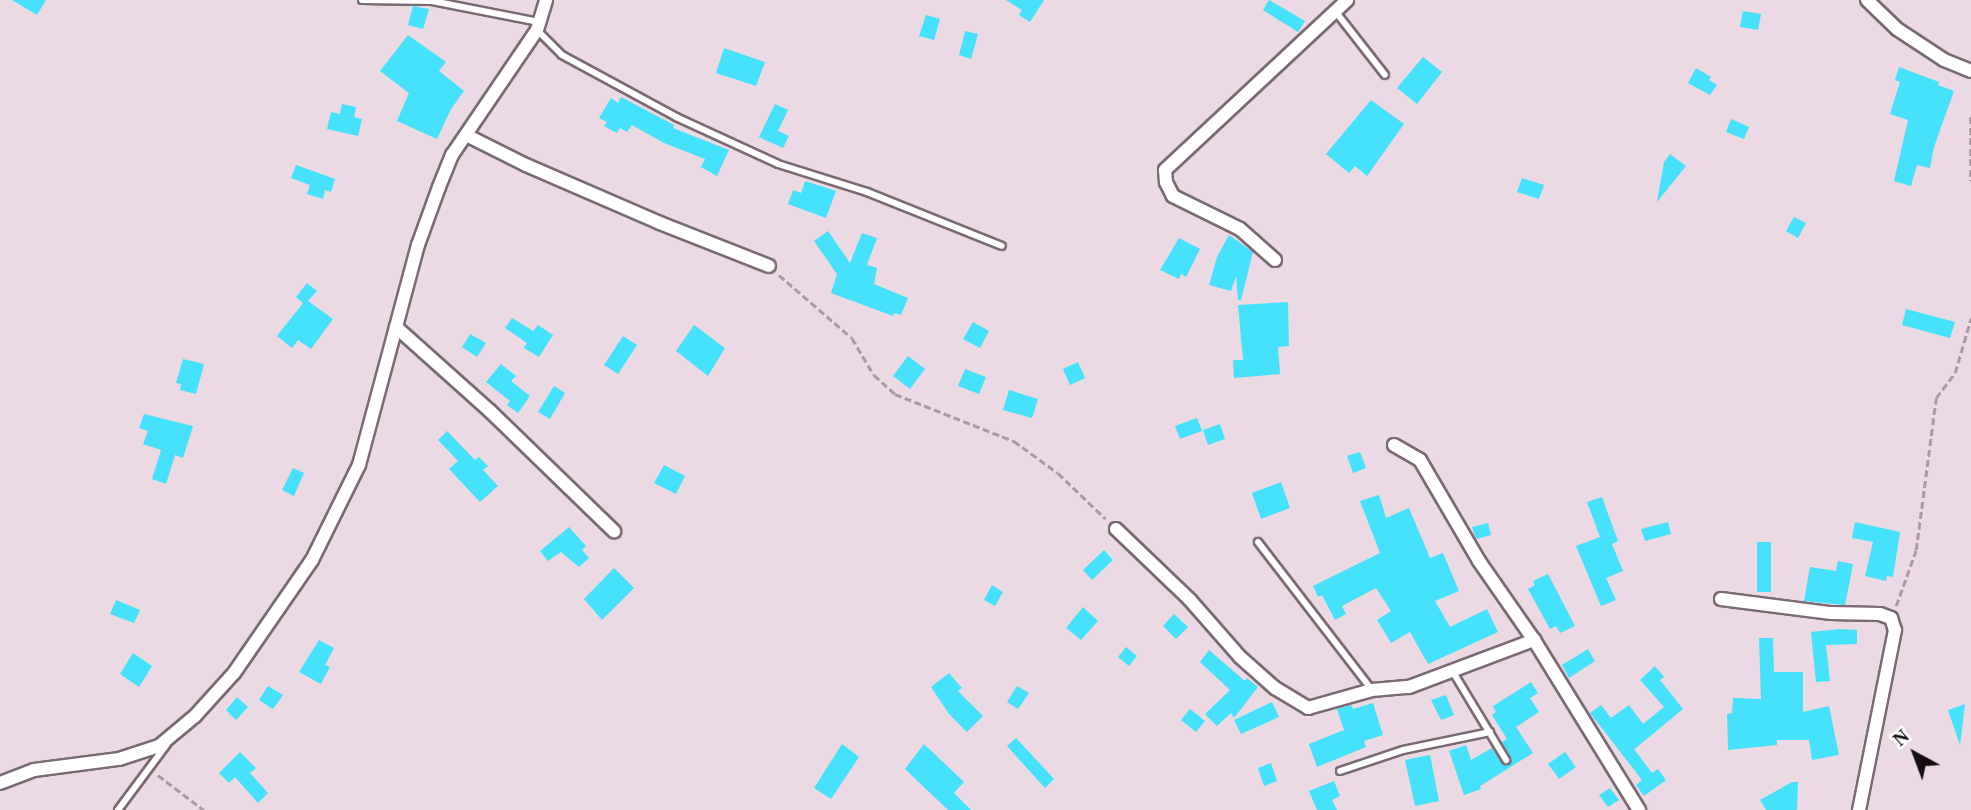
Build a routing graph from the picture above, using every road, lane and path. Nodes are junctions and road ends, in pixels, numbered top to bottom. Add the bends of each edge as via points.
1 (362, 0) edge
2 (546, 0) edge
3 (1347, 0) edge
4 (1867, 0) edge
5 (1335, 11) junction
6 (539, 27) junction
7 (1971, 72) edge
8 (1385, 75) dead end
9 (1971, 117) edge
10 (466, 135) junction
11 (1971, 181) edge
12 (1002, 246) dead end
13 (1275, 260) dead end
14 (769, 266) joint
15 (1971, 318) edge
16 (396, 327) junction
17 (1394, 445) dead end
18 (1116, 529) joint
19 (614, 531) dead end
20 (1258, 542) dead end
21 (1721, 599) dead end
22 (1891, 618) junction
23 (1534, 640) junction
24 (1453, 672) junction
25 (1371, 690) junction
26 (1490, 732) junction
27 (173, 737) junction
28 (1506, 760) dead end
29 (150, 769) junction
30 (1340, 771) dead end
31 (0, 783) edge
32 (118, 810) edge
33 (204, 810) edge
34 (1639, 810) edge
35 (1859, 810) edge

1 - 6 lane via 432,1
2 - 6 street
3 - 5 street
4 - 7 street via 1897,29
5 - 8 lane
5 - 13 street via 1165,170 1173,196 1240,229
6 - 10 street
6 - 12 lane via 562,55 676,117 778,164 867,192
9 - 11 path
10 - 14 street via 648,218
10 - 16 street via 452,155 435,198
14 - 18 path via 852,338 874,375 895,394 1014,441 1058,473
15 - 22 path via 1955,373 1936,398 1916,550
16 - 19 street
16 - 27 street via 359,465 312,561 234,673
17 - 23 street via 1420,460 1479,561
18 - 25 street via 1275,688 1308,708
20 - 25 lane
21 - 22 street
22 - 35 street via 1895,630
23 - 24 street
23 - 34 street
24 - 25 street via 1409,687
24 - 26 lane
26 - 28 lane
26 - 30 lane via 1403,750
27 - 29 lane
27 - 31 street via 119,759 34,770
29 - 32 lane
29 - 33 path

